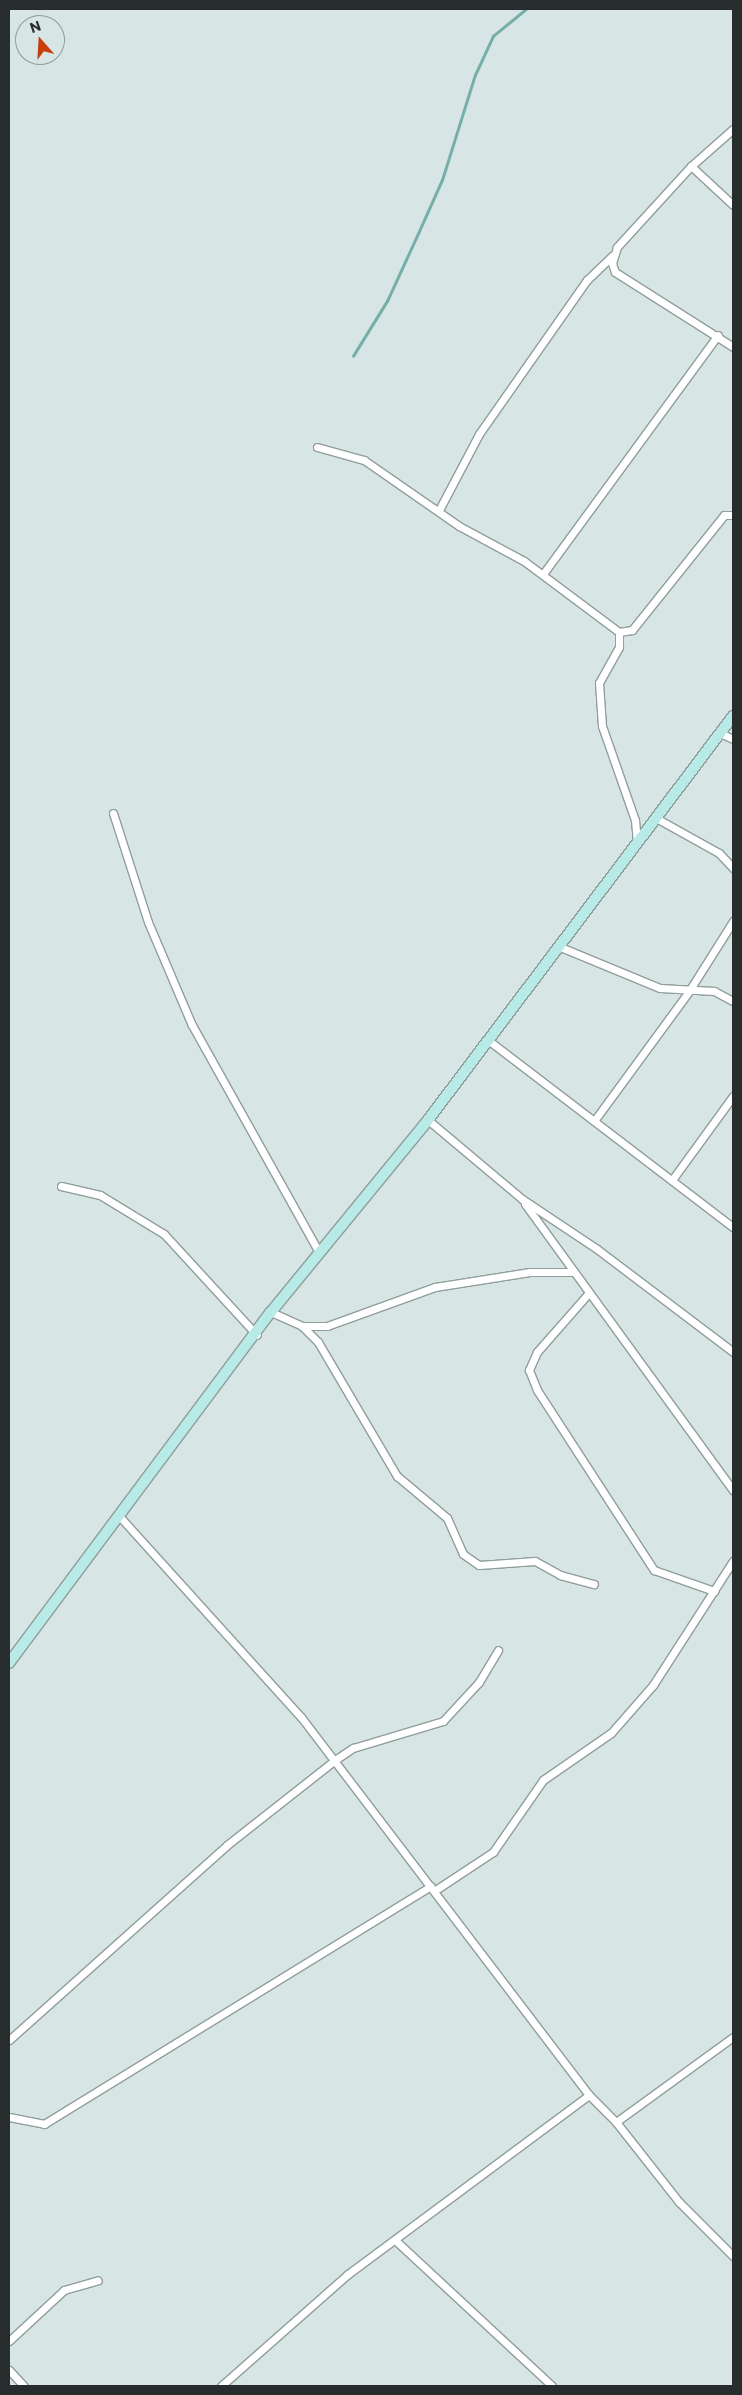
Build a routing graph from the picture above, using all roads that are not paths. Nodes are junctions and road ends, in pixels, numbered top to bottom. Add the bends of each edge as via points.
1 (733, 129) edge
2 (690, 166) junction
3 (733, 205) edge
4 (612, 256) junction
5 (718, 335) junction
6 (733, 347) edge
7 (317, 447) dead end
8 (439, 510) junction
9 (733, 515) edge
10 (543, 574) junction
11 (619, 632) junction
12 (733, 716) edge
13 (720, 733) junction
14 (733, 739) edge
15 (113, 813) dead end
16 (656, 818) junction
17 (637, 843) junction
18 (733, 868) edge
19 (733, 920) edge
20 (558, 946) junction
21 (689, 991) junction
22 (733, 1001) edge
23 (488, 1040) junction
24 (733, 1096) edge
25 (428, 1120) junction
26 (594, 1121) junction
27 (672, 1180) junction
28 (61, 1186) dead end
29 (522, 1199) junction
30 (733, 1227) edge
31 (319, 1252) junction
32 (574, 1272) junction
33 (587, 1295) junction
34 (271, 1312) junction
35 (302, 1326) junction
36 (257, 1334) junction
37 (733, 1352) edge
38 (733, 1490) edge
39 (121, 1518) junction
40 (733, 1561) edge
41 (594, 1584) dead end
42 (714, 1591) junction
43 (498, 1650) dead end
44 (9, 1663) edge
45 (334, 1760) junction
46 (433, 1888) junction
47 (733, 2037) edge
48 (9, 2040) edge
49 (589, 2095) junction
50 (9, 2117) edge
51 (616, 2122) junction
52 (395, 2240) junction
53 (733, 2256) edge
54 (98, 2280) dead end
55 (9, 2341) edge
56 (9, 2370) edge
57 (24, 2386) edge
58 (221, 2386) edge
59 (552, 2386) edge

1 - 2 street
2 - 3 street
2 - 4 street
4 - 5 street via 616,272
4 - 8 street via 587,280 479,434
5 - 6 street
5 - 10 street
7 - 8 street via 364,460
8 - 10 street
9 - 11 street via 724,515 632,630
10 - 11 street
11 - 17 street via 619,647 599,683 602,726 635,820
12 - 13 main road
13 - 14 street
13 - 16 main road
15 - 31 street via 148,922 192,1025
16 - 17 main road
16 - 18 street via 719,853
17 - 20 main road
19 - 21 street
20 - 21 street via 660,988
20 - 23 main road
21 - 22 street via 714,991
21 - 26 street
23 - 25 main road
23 - 26 street
24 - 27 street
25 - 29 street
25 - 31 main road
26 - 27 street
27 - 30 street
28 - 36 street via 100,1196 164,1234 201,1272 222,1302
29 - 32 street
29 - 37 street via 597,1249
31 - 34 main road
32 - 33 street
32 - 35 street via 530,1272 436,1287 327,1326
33 - 38 street
33 - 42 street via 537,1352 529,1370 537,1390 648,1564 676,1580
34 - 35 street
34 - 36 main road
35 - 41 street via 318,1342 397,1476 447,1518 463,1554 479,1565 535,1561 560,1575
36 - 39 main road
39 - 44 main road
39 - 45 street
40 - 42 street
42 - 46 street via 653,1686 611,1733 543,1780 493,1852
43 - 45 street via 479,1682 443,1721 353,1748
45 - 46 street
45 - 48 street via 227,1846
46 - 49 street
46 - 50 street via 44,2124
47 - 51 street
49 - 51 street
49 - 52 street
51 - 53 street via 679,2202
52 - 58 street via 348,2274
52 - 59 street
54 - 55 street via 64,2290
56 - 57 street

